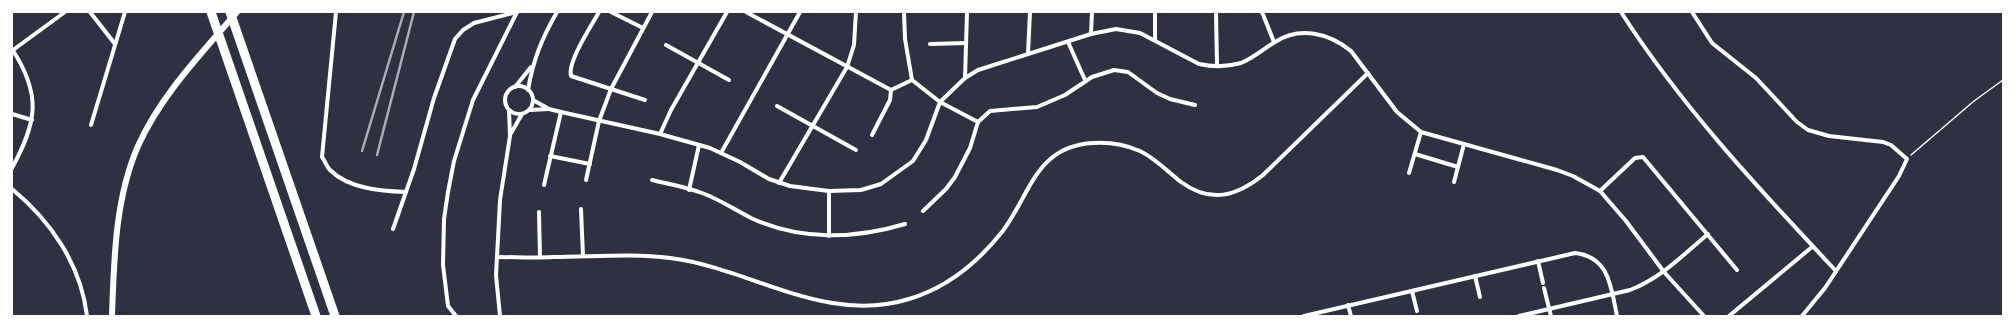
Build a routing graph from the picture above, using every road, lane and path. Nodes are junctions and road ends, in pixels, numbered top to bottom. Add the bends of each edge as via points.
1 (65, 12) edge
2 (90, 12) edge
3 (125, 12) edge
4 (211, 12) edge
5 (230, 12) edge
6 (237, 12) edge
7 (336, 12) edge
8 (517, 12) edge
9 (557, 12) edge
10 (599, 12) edge
11 (611, 12) edge
12 (652, 12) edge
13 (727, 12) edge
14 (746, 12) edge
15 (800, 12) edge
16 (856, 12) edge
17 (904, 12) edge
18 (967, 12) edge
19 (1030, 12) edge
20 (1092, 12) edge
21 (1155, 12) edge
22 (1216, 12) edge
23 (1262, 12) edge
24 (1621, 12) edge
25 (1692, 12) edge
26 (643, 28) junction
27 (1091, 34) junction
28 (788, 35) junction
29 (1155, 40) junction
30 (1068, 42) junction
31 (1274, 42) junction
32 (966, 43) junction
33 (115, 44) junction
34 (930, 44) dead end
35 (666, 45) dead end
36 (12, 49) edge
37 (1028, 54) junction
38 (698, 62) junction
39 (1217, 66) junction
40 (532, 67) junction
41 (846, 67) junction
42 (1368, 73) junction
43 (965, 78) junction
44 (730, 80) dead end
45 (912, 80) junction
46 (1085, 80) junction
47 (2003, 80) edge
48 (515, 86) junction
49 (528, 90) junction
50 (610, 90) junction
51 (891, 90) junction
52 (533, 100) junction
53 (645, 100) dead end
54 (940, 102) junction
55 (1195, 105) dead end
56 (777, 106) dead end
57 (549, 109) junction
58 (530, 110) junction
59 (509, 111) junction
60 (561, 112) junction
61 (12, 114) edge
62 (522, 114) junction
63 (32, 120) junction
64 (599, 122) junction
65 (978, 122) junction
66 (91, 125) dead end
67 (812, 126) junction
68 (1421, 132) junction
69 (660, 134) junction
70 (872, 135) dead end
71 (510, 136) junction
72 (1464, 144) junction
73 (699, 145) junction
74 (856, 150) dead end
75 (721, 153) junction
76 (1415, 154) junction
77 (550, 156) junction
78 (1907, 159) junction
79 (590, 164) junction
80 (1458, 167) junction
81 (12, 168) edge
82 (1409, 173) dead end
83 (586, 180) dead end
84 (652, 180) dead end
85 (1454, 182) dead end
86 (779, 183) junction
87 (544, 185) dead end
88 (12, 189) edge
89 (689, 190) junction
90 (829, 191) junction
91 (1600, 191) junction
92 (406, 192) junction
93 (581, 210) dead end
94 (923, 211) dead end
95 (539, 212) dead end
96 (905, 224) dead end
97 (393, 229) dead end
98 (1708, 234) junction
99 (829, 236) junction
100 (1812, 247) junction
101 (583, 256) junction
102 (497, 257) junction
103 (540, 257) junction
104 (1538, 261) junction
105 (1737, 270) dead end
106 (1836, 271) junction
107 (1664, 272) junction
108 (1475, 276) junction
109 (1543, 283) dead end
110 (1544, 288) dead end
111 (1412, 291) junction
112 (1612, 293) junction
113 (1480, 297) dead end
114 (1348, 305) junction
115 (1549, 309) junction
116 (1417, 311) dead end
117 (87, 316) edge
118 (112, 316) edge
119 (316, 316) edge
120 (335, 316) edge
121 (456, 316) edge
122 (500, 316) edge
123 (1304, 316) edge
124 (1351, 316) edge
125 (1519, 316) edge
126 (1551, 316) edge
127 (1617, 316) edge
128 (1704, 316) edge
129 (1729, 316) edge
130 (1802, 316) edge

1 - 36 street
2 - 33 street
3 - 33 street
4 - 119 highway
5 - 120 highway
6 - 118 street via 168,94 138,146 128,174 117,233
7 - 92 street via 322,157 330,170 342,179 359,186
8 - 92 street via 474,23 455,39 434,98
8 - 121 street via 473,100 452,173 444,219 443,257 448,306
9 - 40 street via 538,47
10 - 50 street via 577,52 570,74 576,79
11 - 26 street
12 - 26 street
13 - 38 street
14 - 28 street
15 - 28 street
16 - 41 street via 854,45
17 - 45 street
18 - 32 street
19 - 37 street
20 - 27 street
21 - 29 street
22 - 39 street
23 - 31 street
24 - 100 street via 1676,91 1730,156
25 - 78 street via 1712,43 1756,78 1797,122 1808,130 1829,136 1882,142
26 - 50 street
27 - 29 street via 1116,29 1140,33
27 - 30 street
28 - 41 street
28 - 75 street
29 - 39 street via 1199,64
30 - 37 street
30 - 46 street
31 - 39 street via 1259,54 1242,62
31 - 42 street via 1295,33 1319,34 1342,43
32 - 34 street
32 - 43 street
33 - 66 street
35 - 38 street
36 - 63 street via 28,79 33,105
37 - 43 street via 978,70
38 - 44 street
38 - 69 street
40 - 48 street
40 - 49 street
41 - 51 street
41 - 67 street
42 - 68 street via 1397,112
42 - 101 street via 1263,175 1250,186 1232,194 1210,195 1192,189 1141,151 1126,147 1092,143 1066,150 1050,159 1034,177 1003,230 961,273 922,295 889,304 867,306 824,302 672,258
43 - 54 street
45 - 51 street
45 - 54 street
46 - 55 street via 1105,71 1121,70 1132,74 1157,93
46 - 65 street via 1054,101 1022,109 996,109 984,115
47 - 78 path via 1974,101
48 - 49 street via 522,86
48 - 59 street via 506,95 505,103
49 - 52 street
50 - 53 street
50 - 64 street
51 - 70 street via 890,100
52 - 57 street
52 - 58 street
54 - 65 street
54 - 90 street via 926,140 918,154 903,169 881,184 869,188
56 - 67 street
57 - 58 street
57 - 60 street
58 - 62 street
59 - 62 street
59 - 71 street
60 - 64 street
60 - 77 street
61 - 63 street
62 - 71 street
63 - 81 street via 28,138
64 - 69 street
64 - 79 street
65 - 94 street via 970,148 955,177
67 - 74 street
67 - 86 street
68 - 72 street
68 - 76 street
69 - 73 street
71 - 102 street via 500,200
72 - 80 street
72 - 91 street via 1558,170
73 - 75 street
73 - 89 street
75 - 86 street
76 - 80 street
76 - 82 street
77 - 79 street
77 - 87 street
78 - 106 street via 1899,176
79 - 83 street
80 - 85 street
84 - 89 street
86 - 90 street
88 - 117 street via 40,215 62,246 76,274
89 - 99 street via 703,193 752,218 797,232
90 - 99 street
91 - 98 street via 1635,158 1643,157
91 - 107 street
92 - 97 street
93 - 101 street
95 - 103 street
96 - 99 street via 869,234
98 - 105 street
98 - 107 street
100 - 106 street
100 - 129 street
101 - 103 street
102 - 103 street
102 - 122 street
104 - 108 street
104 - 109 street
104 - 112 street via 1574,253 1587,256 1603,267 1610,281
106 - 130 street
107 - 112 street via 1645,284
107 - 128 street
108 - 111 street
108 - 113 street
110 - 115 street
111 - 114 street
111 - 116 street
112 - 115 street
112 - 127 street
114 - 123 street
114 - 124 street
115 - 125 street
115 - 126 street

